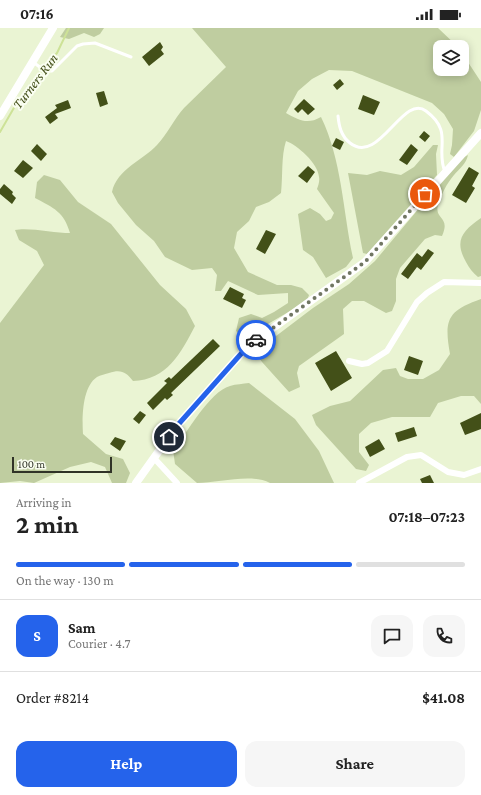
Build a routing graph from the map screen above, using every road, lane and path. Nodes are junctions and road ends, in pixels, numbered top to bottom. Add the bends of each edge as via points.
1 (53, 28) edge
2 (131, 57) dead end
3 (33, 62) junction
4 (0, 116) edge
5 (338, 116) dead end
6 (481, 133) edge
7 (445, 172) junction
8 (481, 283) edge
9 (349, 361) dead end
10 (154, 458) junction
11 (481, 469) edge
12 (136, 483) edge
13 (177, 483) edge
14 (359, 483) edge

1 - 3 street
2 - 3 lane via 95,43 77,46 52,70 45,71
3 - 4 street
5 - 7 lane via 341,132 349,143 359,147 376,142 406,114 416,107 421,107 440,127 443,140 441,163
6 - 7 street
7 - 10 street via 365,262 248,346 176,427
8 - 9 street via 444,282 417,302 388,351 368,363
10 - 12 street
10 - 13 street
11 - 14 street via 464,475 448,472 421,455 407,457

